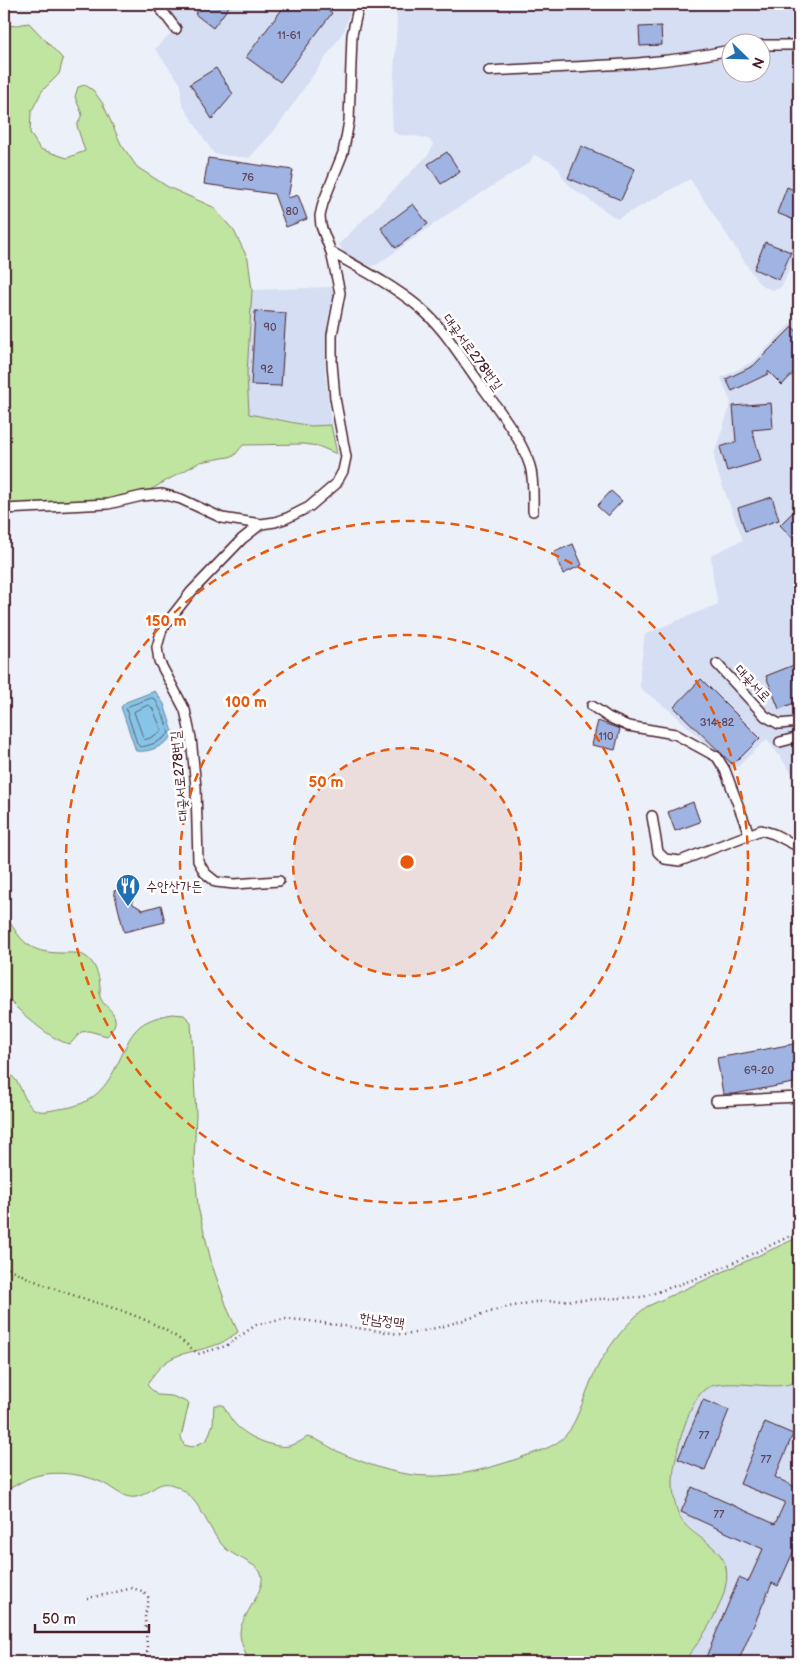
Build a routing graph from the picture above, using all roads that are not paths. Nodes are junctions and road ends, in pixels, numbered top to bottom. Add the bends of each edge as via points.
1 (157, 4) edge
2 (359, 4) edge
3 (176, 29) dead end
4 (770, 45) edge
5 (799, 45) edge
6 (720, 52) edge
7 (488, 71) dead end
8 (331, 252) junction
9 (4, 509) edge
10 (533, 511) dead end
11 (261, 524) junction
12 (717, 664) dead end
13 (592, 706) dead end
14 (799, 722) edge
15 (799, 737) edge
16 (780, 742) dead end
17 (652, 816) dead end
18 (749, 834) junction
19 (799, 847) edge
20 (279, 881) dead end
21 (799, 1097) edge
22 (716, 1101) dead end

1 - 3 lane
2 - 8 lane, 대곶서로278번길 via 352,35 346,138 320,216
4 - 5 lane
6 - 7 lane via 701,57
8 - 10 lane, 대곶서로278번길 via 376,277 418,306 440,327 521,446 530,467
8 - 11 lane, 대곶서로278번길 via 340,293 332,350 335,398 346,457 343,471 336,484 309,507 281,520
9 - 11 lane, 대곶서로278번길 via 108,504 162,494 222,518
11 - 20 lane, 대곶서로278번길 via 190,592 162,629 157,647 159,661 185,710 191,738 198,861 216,882
12 - 14 lane, 대곶서로 via 765,716 779,724
13 - 18 lane via 608,718 628,726 675,734 717,757
15 - 16 lane
17 - 18 lane via 658,852 665,859 680,861
18 - 19 lane via 761,830
21 - 22 lane

